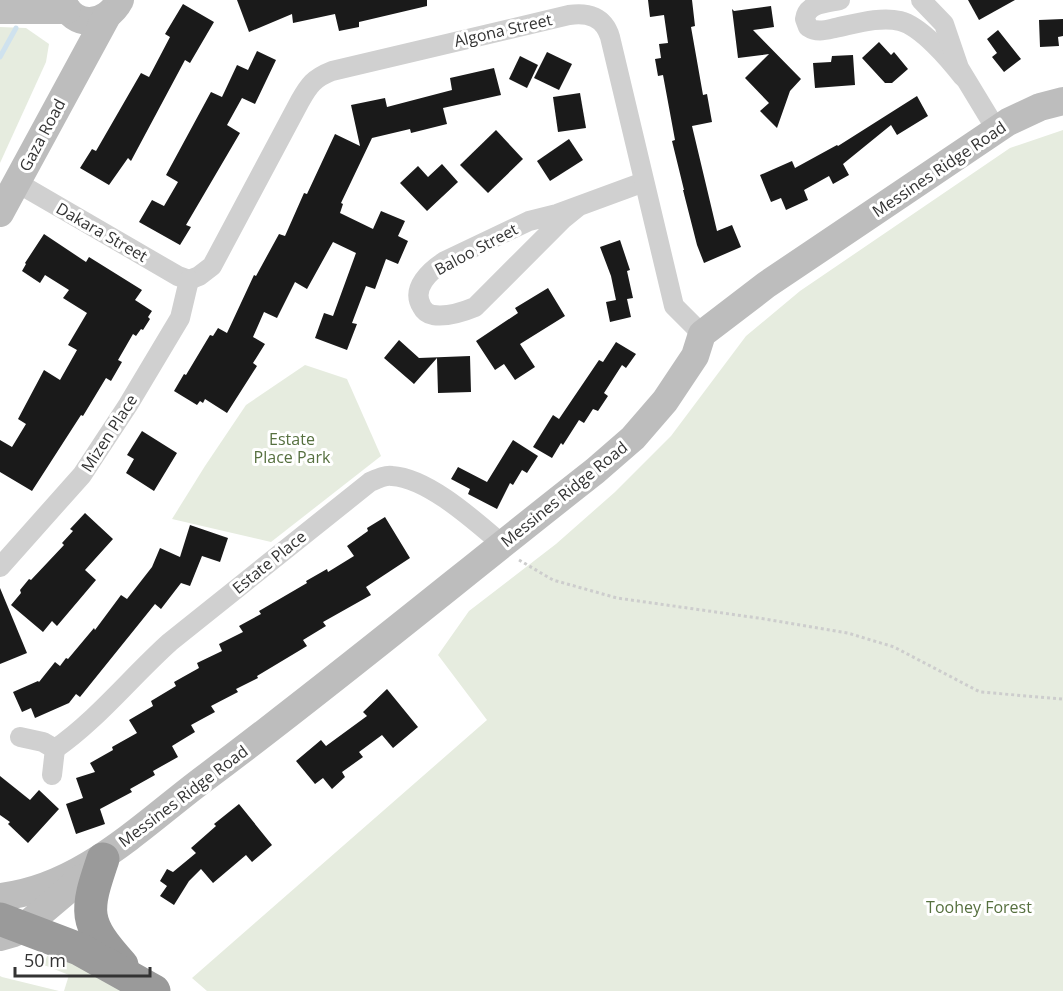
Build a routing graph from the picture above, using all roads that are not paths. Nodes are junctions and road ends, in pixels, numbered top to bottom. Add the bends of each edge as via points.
1 (840, 0) edge
2 (921, 0) edge
3 (67, 8) edge
4 (114, 8) edge
5 (0, 10) edge
6 (963, 76) junction
7 (66, 89) junction
8 (1063, 101) edge
9 (996, 129) junction
10 (16, 182) junction
11 (644, 182) junction
12 (579, 206) junction
13 (0, 213) edge
14 (189, 280) junction
15 (702, 334) junction
16 (502, 544) junction
17 (0, 567) edge
18 (20, 737) dead end
19 (55, 748) junction
20 (52, 775) dead end
21 (108, 855) junction
22 (0, 897) edge
23 (8, 928) edge
24 (144, 985) edge

1 - 6 street via 809,10 805,17 807,26 819,31 882,20 903,22 932,44
2 - 6 street via 944,24
3 - 4 street via 89,21 99,20
3 - 5 street
3 - 7 street, Gaza Road
4 - 7 street, Gaza Road
6 - 9 street
7 - 10 street, Gaza Road
8 - 9 street, Messines Ridge Road via 1026,112
9 - 15 street, Messines Ridge Road via 766,285
10 - 13 street, Gaza Road
10 - 14 street, Dakara Street
11 - 12 street, Baloo Street
11 - 14 street, Algona Street via 607,28 592,16 569,15 332,70 318,77 300,101 212,266
11 - 15 street, Algona Street via 674,306
12 - 12 street, Baloo Street via 478,305 437,315 422,307 421,286 439,265 529,221
14 - 17 street, Mizen Place via 180,318 89,465
15 - 16 street, Messines Ridge Road via 695,356 633,438
16 - 19 street, Estate Place via 457,507 412,479 390,475 370,482 171,642 79,731
16 - 21 street, Messines Ridge Road
18 - 19 street
19 - 20 street
21 - 22 street, Messines Ridge Road via 58,881
21 - 23 street, Messines Ridge Road via 52,905
21 - 24 highway via 91,896 92,925 103,944
23 - 24 highway via 79,949

